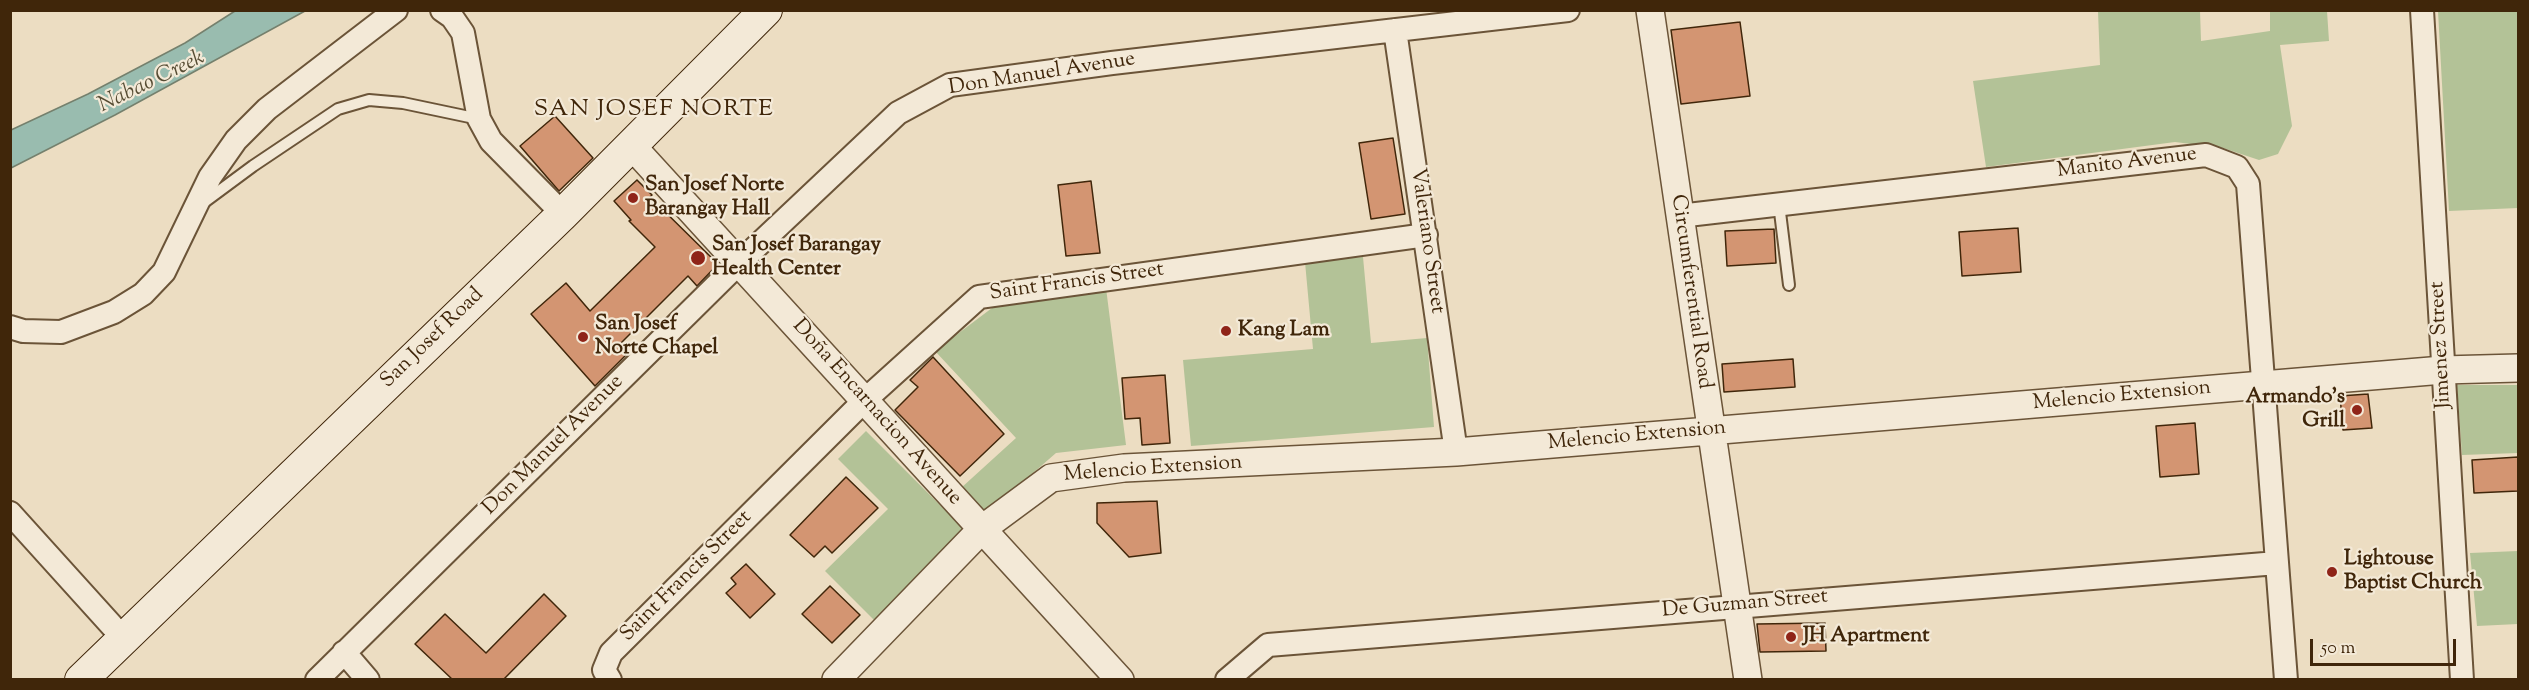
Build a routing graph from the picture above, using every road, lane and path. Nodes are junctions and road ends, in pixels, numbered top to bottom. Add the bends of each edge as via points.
1 (396, 10) edge
2 (442, 10) edge
3 (766, 10) edge
4 (1568, 10) edge
5 (1650, 10) edge
6 (2422, 10) edge
7 (1395, 30) junction
8 (479, 119) junction
9 (632, 146) junction
10 (1779, 204) junction
11 (192, 211) junction
12 (562, 214) junction
13 (1679, 216) junction
14 (1426, 235) junction
15 (739, 264) junction
16 (1789, 285) dead end
17 (10, 327) edge
18 (2518, 368) edge
19 (2443, 370) junction
20 (2263, 385) junction
21 (865, 400) junction
22 (1710, 430) junction
23 (1456, 452) junction
24 (10, 513) edge
25 (982, 529) junction
26 (2277, 563) junction
27 (1737, 606) junction
28 (123, 638) junction
29 (344, 652) junction
30 (97, 674) edge
31 (317, 680) edge
32 (368, 680) edge
33 (610, 680) edge
34 (836, 680) edge
35 (1120, 680) edge
36 (1227, 680) edge
37 (1748, 680) edge
38 (2286, 680) edge
39 (2462, 680) edge

1 - 11 street via 267,109 236,140
2 - 8 street via 463,33
3 - 9 main road, San Josef Road
4 - 7 street, Don Manuel Avenue
5 - 13 street, Circumferential Road
6 - 19 street, Jimenez Street
7 - 14 street, Valeriano Street
7 - 15 street, Don Manuel Avenue via 950,85 897,113
8 - 11 lane via 369,100 338,110
8 - 12 street via 505,158
9 - 12 main road, San Josef Road
9 - 15 street, Doña Encarnacion Avenue
10 - 13 street, Manito Avenue
10 - 16 lane
10 - 20 street, Manito Avenue via 2206,154 2237,167 2248,184
11 - 17 street via 164,272 143,294 114,312 61,332
12 - 28 main road, San Josef Road
13 - 22 street, Circumferential Road
14 - 21 street, Saint Francis Street via 979,297
14 - 23 street, Valeriano Street
15 - 21 street, Doña Encarnacion Avenue
15 - 29 street, Don Manuel Avenue
18 - 19 street, Melencio Extension
19 - 20 street, Melencio Extension
19 - 39 street, Jimenez Street
20 - 22 street, Melencio Extension
20 - 26 street, Manito Avenue
21 - 25 street, Doña Encarnacion Avenue
21 - 33 street, Saint Francis Street via 611,653 604,670
22 - 23 street, Melencio Extension
22 - 27 street, Circumferential Road
23 - 25 street, Melencio Extension via 1124,468 1051,478
24 - 28 street
25 - 34 street, Melencio Extension
25 - 35 street, Doña Encarnacion Avenue
26 - 27 street, De Guzman Street
26 - 38 street, Manito Avenue
27 - 36 street, De Guzman Street via 1268,645
27 - 37 street, Circumferential Road
28 - 30 main road, San Josef Road
29 - 31 street, Don Manuel Avenue
29 - 32 street

